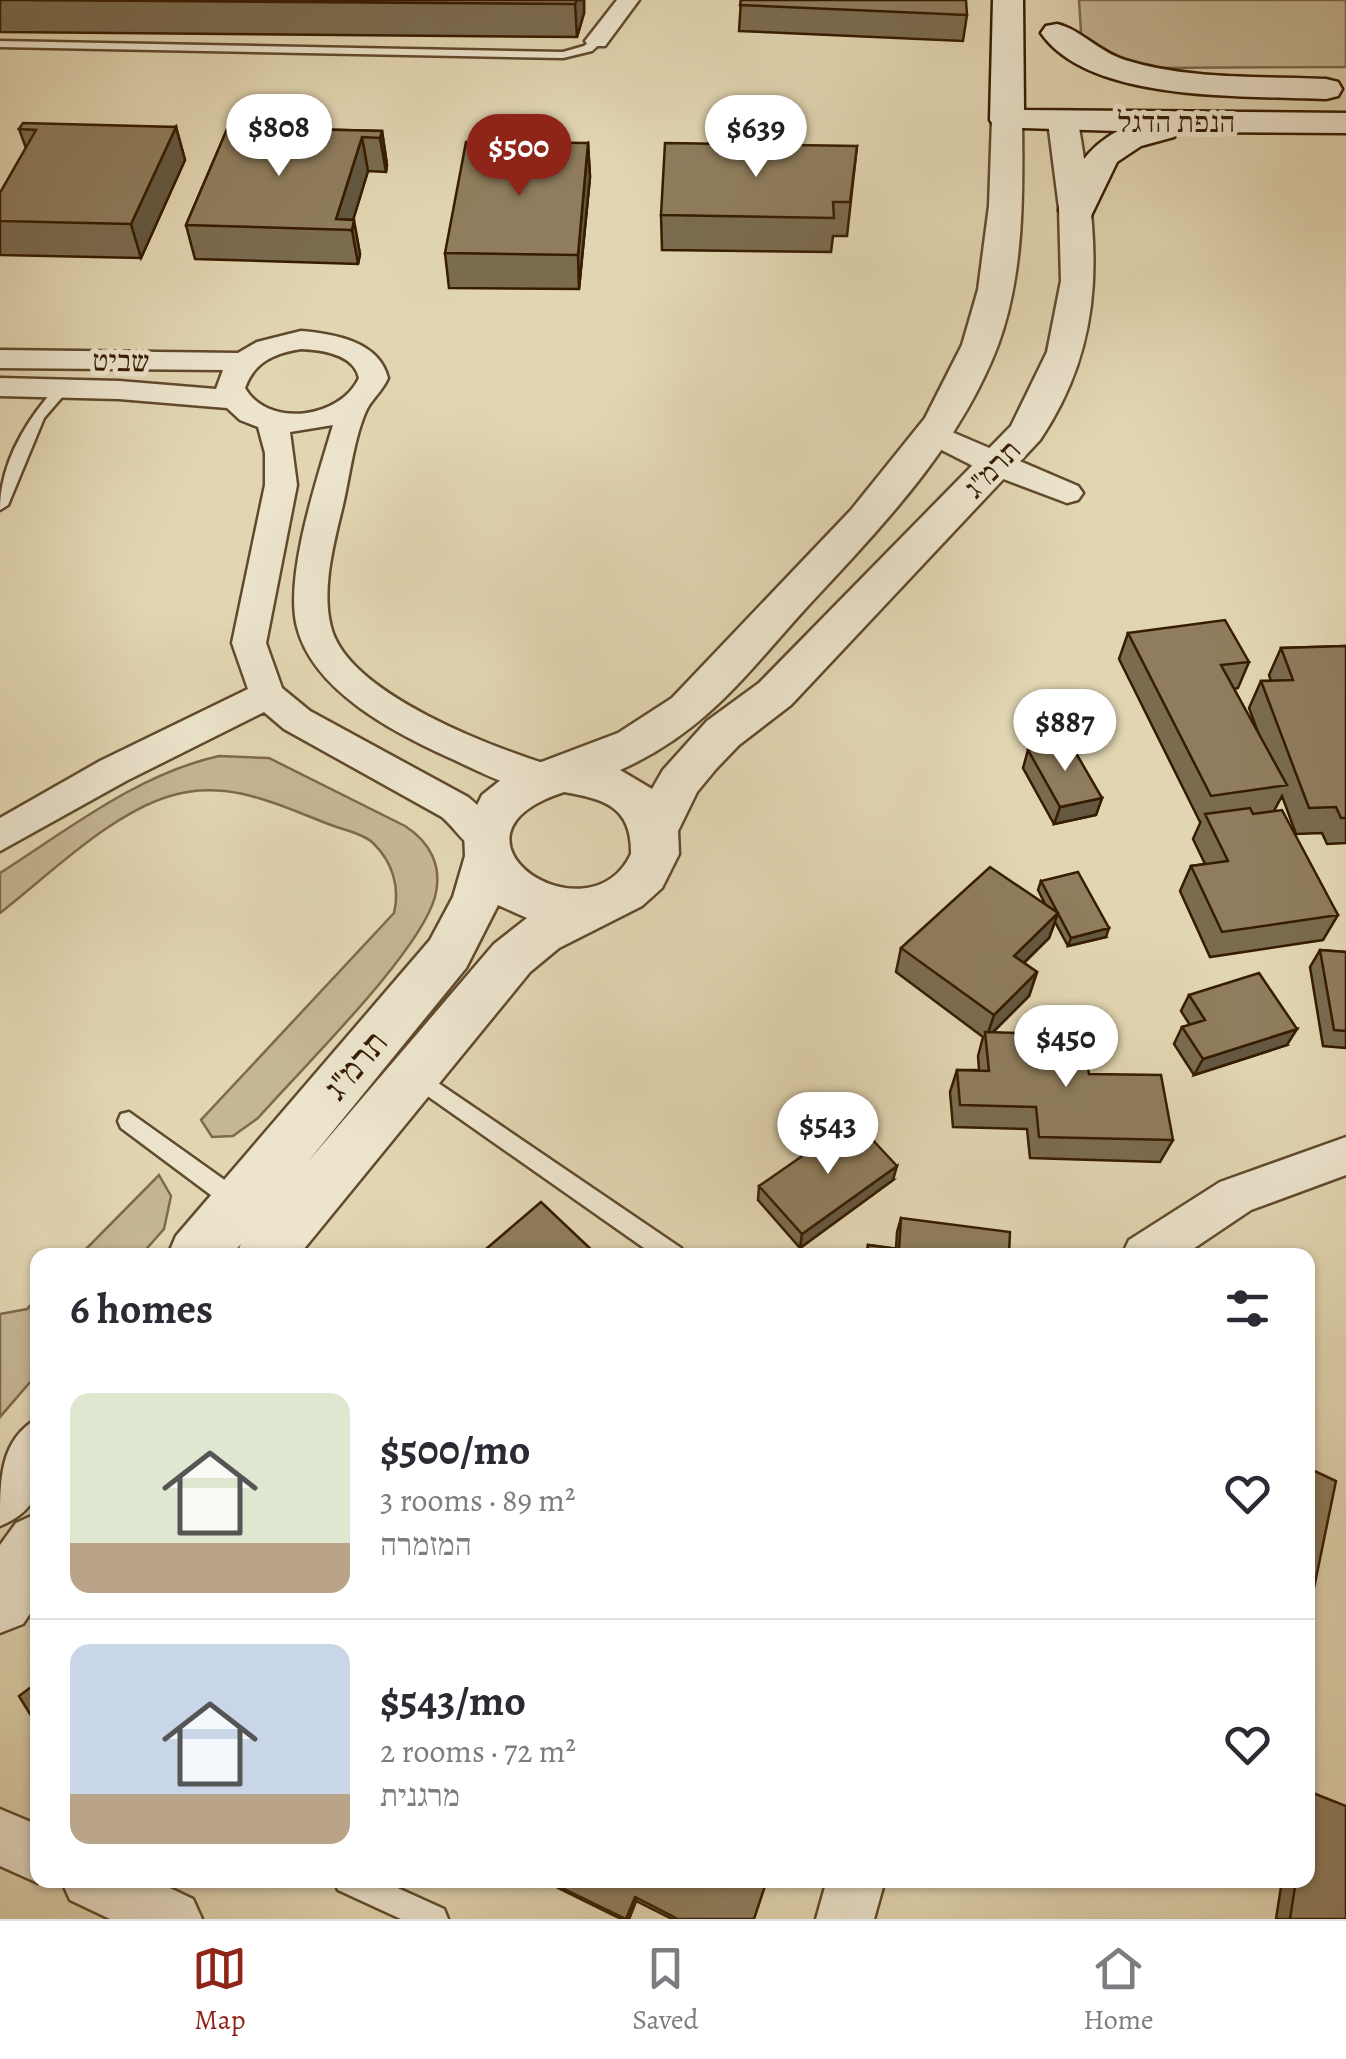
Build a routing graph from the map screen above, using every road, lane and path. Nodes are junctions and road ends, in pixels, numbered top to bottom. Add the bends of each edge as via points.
1 (628, 0) edge
2 (1008, 0) edge
3 (1055, 16) edge
4 (597, 41) joint
5 (0, 44) edge
6 (1336, 89) edge
7 (1059, 94) junction
8 (1007, 104) junction
9 (1218, 122) junction
10 (1346, 123) edge
11 (1076, 210) junction
12 (0, 359) edge
13 (243, 362) junction
14 (0, 387) edge
15 (63, 388) junction
16 (234, 400) junction
17 (354, 404) junction
18 (272, 421) junction
19 (933, 432) junction
20 (996, 465) junction
21 (1068, 493) dead end
22 (0, 505) edge
23 (267, 695) junction
24 (554, 777) junction
25 (656, 828) junction
26 (0, 836) edge
27 (485, 849) junction
28 (598, 904) junction
29 (416, 1078) junction
30 (129, 1120) dead end
31 (1346, 1156) edge
32 (239, 1203) junction
33 (202, 1248) edge
34 (270, 1248) edge
35 (663, 1248) edge
36 (1156, 1248) edge
37 (30, 1458) edge
38 (0, 1495) edge
39 (30, 1557) edge
40 (0, 1600) edge
41 (0, 1837) edge
42 (30, 1851) edge
43 (107, 1888) edge
44 (366, 1888) edge
45 (854, 1888) edge
46 (172, 1919) edge
47 (434, 1919) edge
48 (844, 1919) edge

1 - 4 street
2 - 8 main road, תרמ"ג
3 - 6 main road via 1084,58 1118,71
3 - 7 main road, תרמ"ג
4 - 5 lane via 563,56
6 - 7 main road, הנפת הדגל
7 - 8 main road, הנפת הדגל
7 - 9 main road, הנפת הדגל
7 - 11 street, תרמ"ג
8 - 19 street, תרמ"ג via 1006,233 990,315 962,386
9 - 10 main road, הנפת הדגל
9 - 11 main road via 1150,132 1110,149 1087,175
11 - 20 street, תרמ"ג via 1080,291 1074,331 1054,388
12 - 13 street, שביט
13 - 16 street via 233,374
13 - 17 street via 301,340 344,344 369,364 372,378
14 - 15 street, שביט
15 - 16 street, שביט
15 - 22 lane via 37,417
16 - 18 street
17 - 18 street via 316,420
17 - 24 street via 312,587 314,630 372,701 488,762
18 - 23 street via 282,485 248,643
19 - 20 street
19 - 24 street, תרמ"ג via 894,486 697,701 633,746
20 - 21 street
20 - 25 street, תרמ"ג via 775,694 700,757
23 - 26 street
23 - 27 street via 297,720 455,807 472,821
24 - 25 street via 590,776 634,794
24 - 27 street via 526,786 497,808
25 - 28 street via 656,851 645,873
27 - 28 street via 498,879 529,900 570,908
27 - 32 street, תרמ"ג via 477,898 448,954
28 - 29 street, תרמ"ג via 512,958
29 - 34 street, תרמ"ג
29 - 35 lane
30 - 32 lane
31 - 36 street via 1236,1196
32 - 33 street, תרמ"ג
37 - 38 street
39 - 40 street
41 - 42 street
43 - 46 street
44 - 47 lane
45 - 48 street

